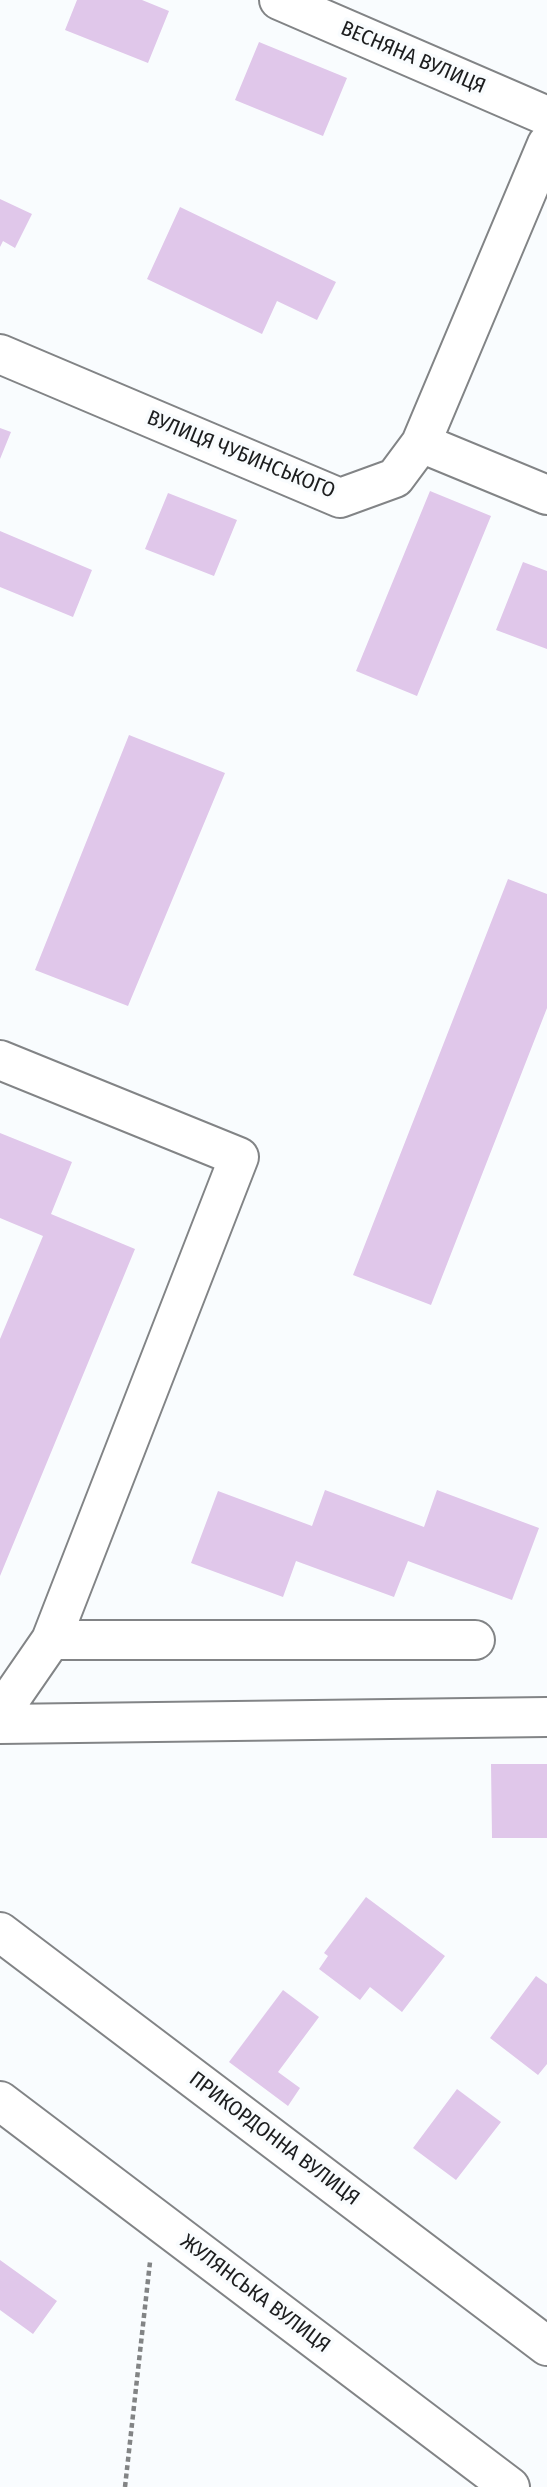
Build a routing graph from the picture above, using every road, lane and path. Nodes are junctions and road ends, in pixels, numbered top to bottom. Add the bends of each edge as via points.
1 (279, 0) edge
2 (547, 116) edge
3 (547, 144) edge
4 (0, 354) edge
5 (421, 443) junction
6 (547, 495) edge
7 (0, 1060) edge
8 (51, 1640) junction
9 (475, 1640) dead end
10 (0, 1714) edge
11 (547, 1717) edge
12 (0, 1724) edge
13 (0, 1932) edge
14 (0, 2101) edge
15 (154, 2217) junction
16 (547, 2346) edge
17 (125, 2487) edge
18 (510, 2487) edge

1 - 2 street, ВЕСНЯНА ВУЛИЦЯ
3 - 5 street, ВУЛИЦЯ ЧУБИНСЬКОГО
4 - 5 street, ВУЛИЦЯ ЧУБИНСЬКОГО via 340,498 395,478
5 - 6 street
7 - 8 street via 239,1157
8 - 9 street
8 - 10 street
11 - 12 street
13 - 16 street, ПРИКОРДОННА ВУЛИЦЯ
14 - 15 street, ЖУЛЯНСЬКА ВУЛИЦЯ
15 - 17 path
15 - 18 street, ЖУЛЯНСЬКА ВУЛИЦЯ

